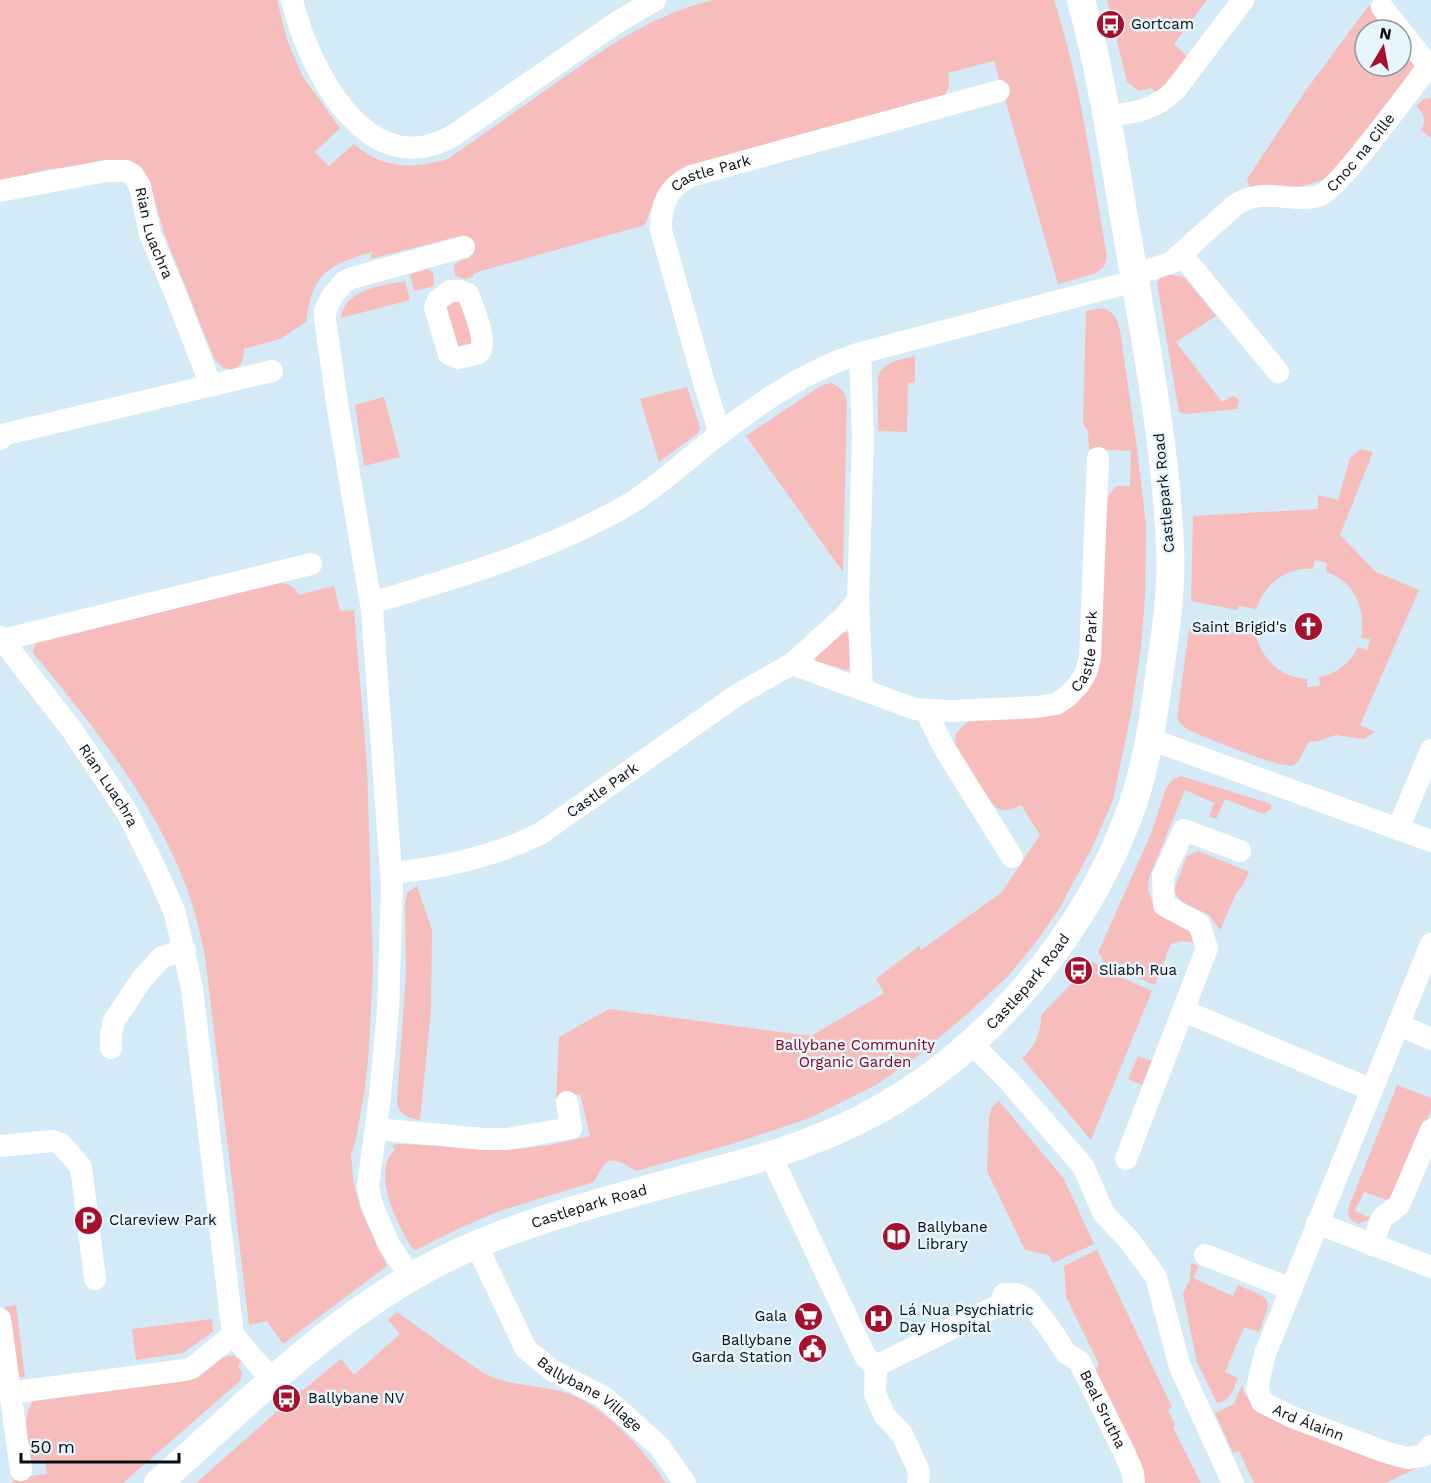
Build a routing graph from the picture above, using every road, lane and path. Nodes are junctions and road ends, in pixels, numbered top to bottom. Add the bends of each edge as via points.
1 (292, 0) edge
2 (655, 0) edge
3 (1081, 0) edge
4 (1243, 0) edge
5 (1382, 7) dead end
6 (1391, 18) edge
7 (1413, 46) edge
8 (1430, 68) edge
9 (999, 91) dead end
10 (1107, 116) junction
11 (0, 192) edge
12 (464, 248) dead end
13 (440, 253) junction
14 (1182, 255) junction
15 (1134, 276) junction
16 (450, 291) dead end
17 (860, 353) junction
18 (272, 371) dead end
19 (1278, 372) dead end
20 (211, 386) junction
21 (2, 431) edge
22 (720, 434) junction
23 (1098, 458) dead end
24 (311, 564) dead end
25 (858, 600) junction
26 (371, 603) junction
27 (1, 639) edge
28 (792, 664) junction
29 (862, 689) junction
30 (926, 711) junction
31 (1150, 740) junction
32 (1431, 750) edge
33 (1398, 829) junction
34 (1431, 841) edge
35 (1239, 851) dead end
36 (1012, 857) dead end
37 (392, 873) junction
38 (1431, 944) edge
39 (185, 950) junction
40 (1184, 1011) junction
41 (1398, 1024) junction
42 (1431, 1039) edge
43 (971, 1042) junction
44 (111, 1048) dead end
45 (1372, 1090) junction
46 (567, 1102) dead end
47 (376, 1129) junction
48 (1431, 1130) edge
49 (0, 1146) edge
50 (771, 1156) junction
51 (1126, 1159) dead end
52 (1317, 1223) junction
53 (476, 1244) junction
54 (1372, 1245) junction
55 (1204, 1255) dead end
56 (1431, 1267) edge
57 (411, 1278) junction
58 (95, 1279) dead end
59 (1291, 1289) junction
60 (0, 1319) edge
61 (233, 1335) junction
62 (876, 1366) junction
63 (273, 1381) junction
64 (9, 1393) junction
65 (1431, 1446) edge
66 (21, 1470) dead end
67 (158, 1483) edge
68 (685, 1483) edge
69 (918, 1483) edge
70 (1134, 1483) edge
71 (1233, 1483) edge

1 - 2 street via 311,56 344,110 381,140 411,148 433,146 453,135
3 - 10 street, Castlepark Road
4 - 10 street via 1167,98 1131,114
5 - 6 street, Cnoc na Cille
7 - 8 street, Cnoc na Cille
8 - 14 street, Cnoc na Cille via 1328,192 1314,197 1262,195 1245,199
9 - 22 street, Castle Park via 691,176 674,187 663,209 661,230
10 - 15 street, Castlepark Road
11 - 20 street, Rian Luachra via 106,171 133,175 140,186 150,234
12 - 13 street
13 - 16 street
13 - 26 street via 344,282 325,311
14 - 15 street, Cnoc na Cille
14 - 19 street
15 - 17 street
15 - 31 street, Castlepark Road via 1166,484 1171,554 1165,638
17 - 22 street via 826,365 792,384
17 - 25 street
18 - 20 street
20 - 21 street
22 - 26 street via 640,497 576,532 532,551
23 - 30 street, Castle Park via 1090,657 1079,684 1062,701 1045,706
24 - 27 street, Rian Luachra
25 - 28 street, Castle Park
25 - 29 street
26 - 37 street
27 - 39 street, Rian Luachra via 72,730 127,812 168,895
28 - 29 street, Castle Park
28 - 37 street, Castle Park via 737,695 540,834 447,865
29 - 30 street, Castle Park
30 - 36 street
31 - 33 street
31 - 43 street, Castlepark Road via 1127,821 1076,922 1044,967
32 - 33 street
33 - 34 street
35 - 40 street via 1184,830 1163,876 1164,904 1199,924 1207,948
37 - 47 street via 388,1011
38 - 41 street, Ard Álainn
39 - 44 street via 162,957 141,980 114,1021
39 - 61 street, Rian Luachra
40 - 45 street
40 - 51 street
41 - 42 street
41 - 45 street, Ard Álainn
43 - 50 street, Castlepark Road via 881,1108 835,1132
43 - 71 street via 1083,1166 1104,1214 1156,1277 1180,1367
45 - 52 street, Ard Álainn
46 - 47 street via 571,1128 532,1136 484,1138
47 - 57 street via 369,1192 388,1244
48 - 54 street via 1399,1205 1382,1218
49 - 58 street via 53,1141 61,1144 81,1167
50 - 53 street, Castlepark Road via 593,1204
50 - 62 street via 865,1356
52 - 54 street
52 - 59 street, Ard Álainn
53 - 57 street, Castlepark Road
53 - 68 street, Ballybane Village via 526,1349 553,1371 604,1397 659,1446
54 - 56 street
55 - 59 street
57 - 63 street, Castlepark Road via 354,1316
59 - 65 street, Ard Álainn via 1265,1354 1257,1388 1262,1402 1292,1417 1407,1458 1423,1456
60 - 64 street
61 - 63 street
61 - 64 street via 185,1370
62 - 69 street via 875,1394 885,1416 902,1434 919,1471
62 - 70 street, Beal Srutha via 1001,1304 1004,1294 1017,1294 1027,1299 1065,1353 1079,1361 1125,1454
63 - 67 street, Castlepark Road
64 - 66 street

